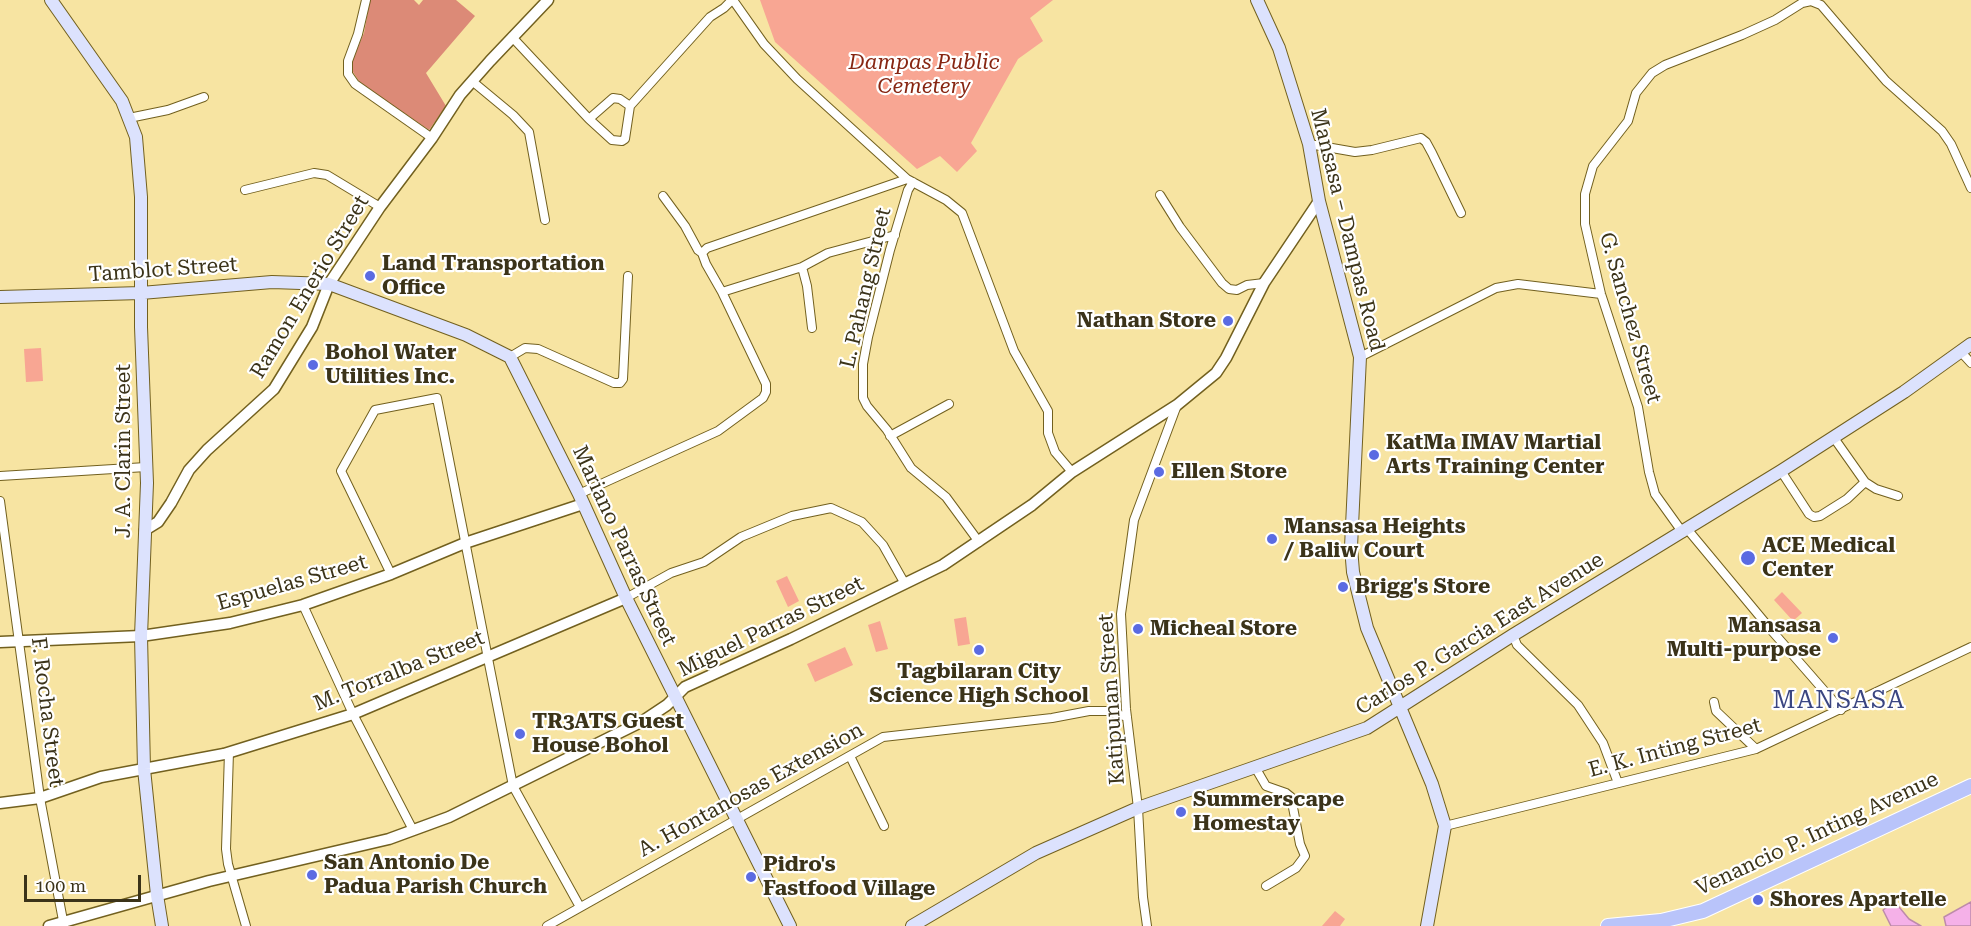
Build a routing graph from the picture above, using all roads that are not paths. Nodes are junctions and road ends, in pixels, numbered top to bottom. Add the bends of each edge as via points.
1 (51, 0) edge
2 (366, 0) edge
3 (548, 0) edge
4 (733, 0) edge
5 (1257, 0) edge
6 (1801, 2) edge
7 (512, 37) junction
8 (472, 81) junction
9 (204, 97) dead end
10 (630, 106) junction
11 (129, 118) junction
12 (589, 119) junction
13 (432, 138) junction
14 (1309, 144) junction
15 (910, 180) junction
16 (1971, 188) edge
17 (245, 190) dead end
18 (1160, 195) dead end
19 (663, 196) dead end
20 (1319, 201) junction
21 (380, 207) junction
22 (1461, 213) dead end
23 (545, 220) dead end
24 (895, 235) junction
25 (702, 254) junction
26 (802, 267) junction
27 (628, 276) dead end
28 (1264, 283) junction
29 (329, 284) junction
30 (722, 292) junction
31 (141, 293) junction
32 (1601, 294) junction
33 (0, 297) edge
34 (812, 328) dead end
35 (1971, 344) edge
36 (1960, 352) junction
37 (510, 357) junction
38 (1360, 357) junction
39 (1971, 363) edge
40 (949, 404) dead end
41 (1177, 405) junction
42 (890, 435) junction
43 (1834, 438) junction
44 (146, 466) junction
45 (1781, 471) junction
46 (1072, 472) junction
47 (0, 476) edge
48 (1865, 482) junction
49 (1898, 496) dead end
50 (581, 499) junction
51 (0, 501) edge
52 (145, 530) junction
53 (1685, 532) junction
54 (979, 542) junction
55 (465, 543) junction
56 (391, 574) junction
57 (905, 584) junction
58 (626, 598) junction
59 (303, 605) junction
60 (1513, 635) junction
61 (141, 636) junction
62 (20, 640) junction
63 (0, 642) edge
64 (1971, 647) edge
65 (488, 657) junction
66 (675, 697) junction
67 (1714, 702) dead end
68 (1400, 707) junction
69 (1841, 710) junction
70 (353, 714) junction
71 (1127, 717) junction
72 (1756, 749) junction
73 (229, 752) junction
74 (850, 756) junction
75 (1256, 767) junction
76 (144, 769) junction
77 (1618, 783) junction
78 (513, 786) junction
79 (1971, 786) edge
80 (39, 798) junction
81 (0, 803) edge
82 (1138, 808) junction
83 (735, 819) junction
84 (884, 826) dead end
85 (1444, 826) junction
86 (413, 830) junction
87 (231, 876) junction
88 (1266, 886) dead end
89 (157, 895) junction
90 (580, 907) junction
91 (63, 924) edge
92 (49, 926) edge
93 (162, 926) edge
94 (246, 926) edge
95 (547, 926) edge
96 (790, 926) edge
97 (912, 926) edge
98 (1147, 926) edge
99 (1427, 926) edge
100 (1608, 926) edge

1 - 11 main road, J. A. Clarin Street via 122,101
2 - 13 street via 348,61 348,74 355,84
3 - 7 street, Ramon Enerio Street
4 - 10 street via 710,17
4 - 15 street via 764,44 797,79
5 - 14 main road, Mansasa – Dampas Road via 1279,48
6 - 16 street via 1821,5 1886,81 1942,131
6 - 32 street, G. Sanchez Street via 1775,20 1665,65 1652,73 1636,93 1628,121 1593,166 1585,194 1585,224
7 - 8 street, Ramon Enerio Street
7 - 12 street
8 - 13 street, Ramon Enerio Street
8 - 23 street via 529,132
9 - 11 street
10 - 12 street via 613,98
10 - 12 street via 622,141 612,140
11 - 31 main road, J. A. Clarin Street via 136,137 141,197
13 - 21 street, Ramon Enerio Street
14 - 20 main road, Mansasa – Dampas Road
14 - 22 street via 1355,152 1421,138
15 - 24 street, L. Pahang Street
15 - 25 street via 707,248
15 - 46 street via 962,213 1014,351 1048,411 1048,433 1055,452
17 - 21 street via 314,173 327,175
18 - 28 street via 1229,289
19 - 25 street
20 - 28 street, Miguel Parras Street
20 - 38 main road, Mansasa – Dampas Road
21 - 29 street, Ramon Enerio Street
24 - 26 street via 828,253
24 - 42 street, L. Pahang Street via 862,364 863,398
25 - 30 street
26 - 30 street
26 - 34 street
27 - 37 street via 620,383 614,384 538,349 525,348
28 - 41 street, Miguel Parras Street via 1226,358 1216,372
29 - 31 main road, Tamblot Street via 272,282
29 - 37 main road via 466,335
29 - 52 street, Ramon Enerio Street via 312,327 274,389 207,450 189,470 158,522
30 - 50 street via 766,384 763,398 718,431
31 - 33 main road, Tamblot Street
31 - 44 main road, J. A. Clarin Street
32 - 38 street via 1518,284 1496,288
32 - 53 street, G. Sanchez Street via 1638,407 1655,494
35 - 36 main road, Carlos P. Garcia East Avenue
36 - 39 street
36 - 43 main road, Carlos P. Garcia East Avenue
37 - 50 main road, Mariano Parras Street
38 - 68 main road, Mansasa – Dampas Road via 1353,572 1367,628
40 - 42 street
41 - 46 street, Miguel Parras Street
41 - 71 street, Katipunan Street via 1134,520 1121,614
42 - 54 street, L. Pahang Street via 910,468 946,497
43 - 45 main road, Carlos P. Garcia East Avenue
43 - 48 street
44 - 47 street
44 - 52 main road, J. A. Clarin Street
45 - 48 street via 1814,517 1847,499
45 - 53 main road, Carlos P. Garcia East Avenue
46 - 54 street, Miguel Parras Street
48 - 49 street
50 - 55 street, Espuelas Street
50 - 58 main road, Mariano Parras Street
51 - 62 street, F. Rocha Street
52 - 61 main road, J. A. Clarin Street
53 - 60 main road, Carlos P. Garcia East Avenue
53 - 69 street, G. Sanchez Street
54 - 57 street, Miguel Parras Street
55 - 56 street, Espuelas Street
55 - 56 street via 437,398 375,410 341,471
55 - 65 street
56 - 59 street, Espuelas Street
57 - 58 street, M. Torralba Street via 883,545 862,522 831,508 792,516 741,537 704,562 671,573
57 - 66 street, Miguel Parras Street via 685,687
58 - 65 street, M. Torralba Street
58 - 66 main road, Mariano Parras Street
59 - 61 street, Espuelas Street via 230,623
59 - 70 street
60 - 68 main road, Carlos P. Garcia East Avenue
60 - 77 street via 1517,645 1578,705 1603,743
61 - 62 street, Espuelas Street
61 - 76 main road, J. A. Clarin Street
62 - 63 street, Espuelas Street
62 - 80 street, F. Rocha Street
64 - 69 street, E. K. Inting Street
65 - 70 street, M. Torralba Street
65 - 78 street
66 - 78 street, Miguel Parras Street via 643,721
66 - 83 main road, Mariano Parras Street
67 - 72 street via 1716,711
68 - 75 main road, Carlos P. Garcia East Avenue via 1367,728
68 - 85 main road, Mansasa – Dampas Road via 1432,784
69 - 72 street, E. K. Inting Street
70 - 73 street, M. Torralba Street
70 - 86 street
71 - 74 street, A. Hontanosas Extension via 1089,711 883,737
71 - 82 street, Katipunan Street
72 - 77 street, E. K. Inting Street
73 - 76 street, M. Torralba Street
73 - 87 street via 226,849
74 - 83 street, A. Hontanosas Extension
74 - 84 street
75 - 82 main road, Carlos P. Garcia East Avenue
75 - 88 street via 1266,786 1291,797 1305,856 1296,868
76 - 80 street, M. Torralba Street via 101,777
76 - 89 main road, J. A. Clarin Street
77 - 85 street, E. K. Inting Street
78 - 86 street, Miguel Parras Street
78 - 90 street
79 - 100 main road, Venancio P. Inting Avenue via 1703,911 1661,921
80 - 81 street, M. Torralba Street
80 - 91 street, F. Rocha Street
82 - 97 main road, Carlos P. Garcia East Avenue via 1036,853
82 - 98 street, Katipunan Street
83 - 90 street, A. Hontanosas Extension
83 - 96 main road, Mariano Parras Street
85 - 99 main road, Mansasa – Dampas Road
86 - 87 street, Miguel Parras Street
87 - 89 street, Miguel Parras Street
87 - 94 street
89 - 91 street, Miguel Parras Street
89 - 93 main road, J. A. Clarin Street
90 - 95 street, A. Hontanosas Extension
91 - 92 street, Miguel Parras Street

